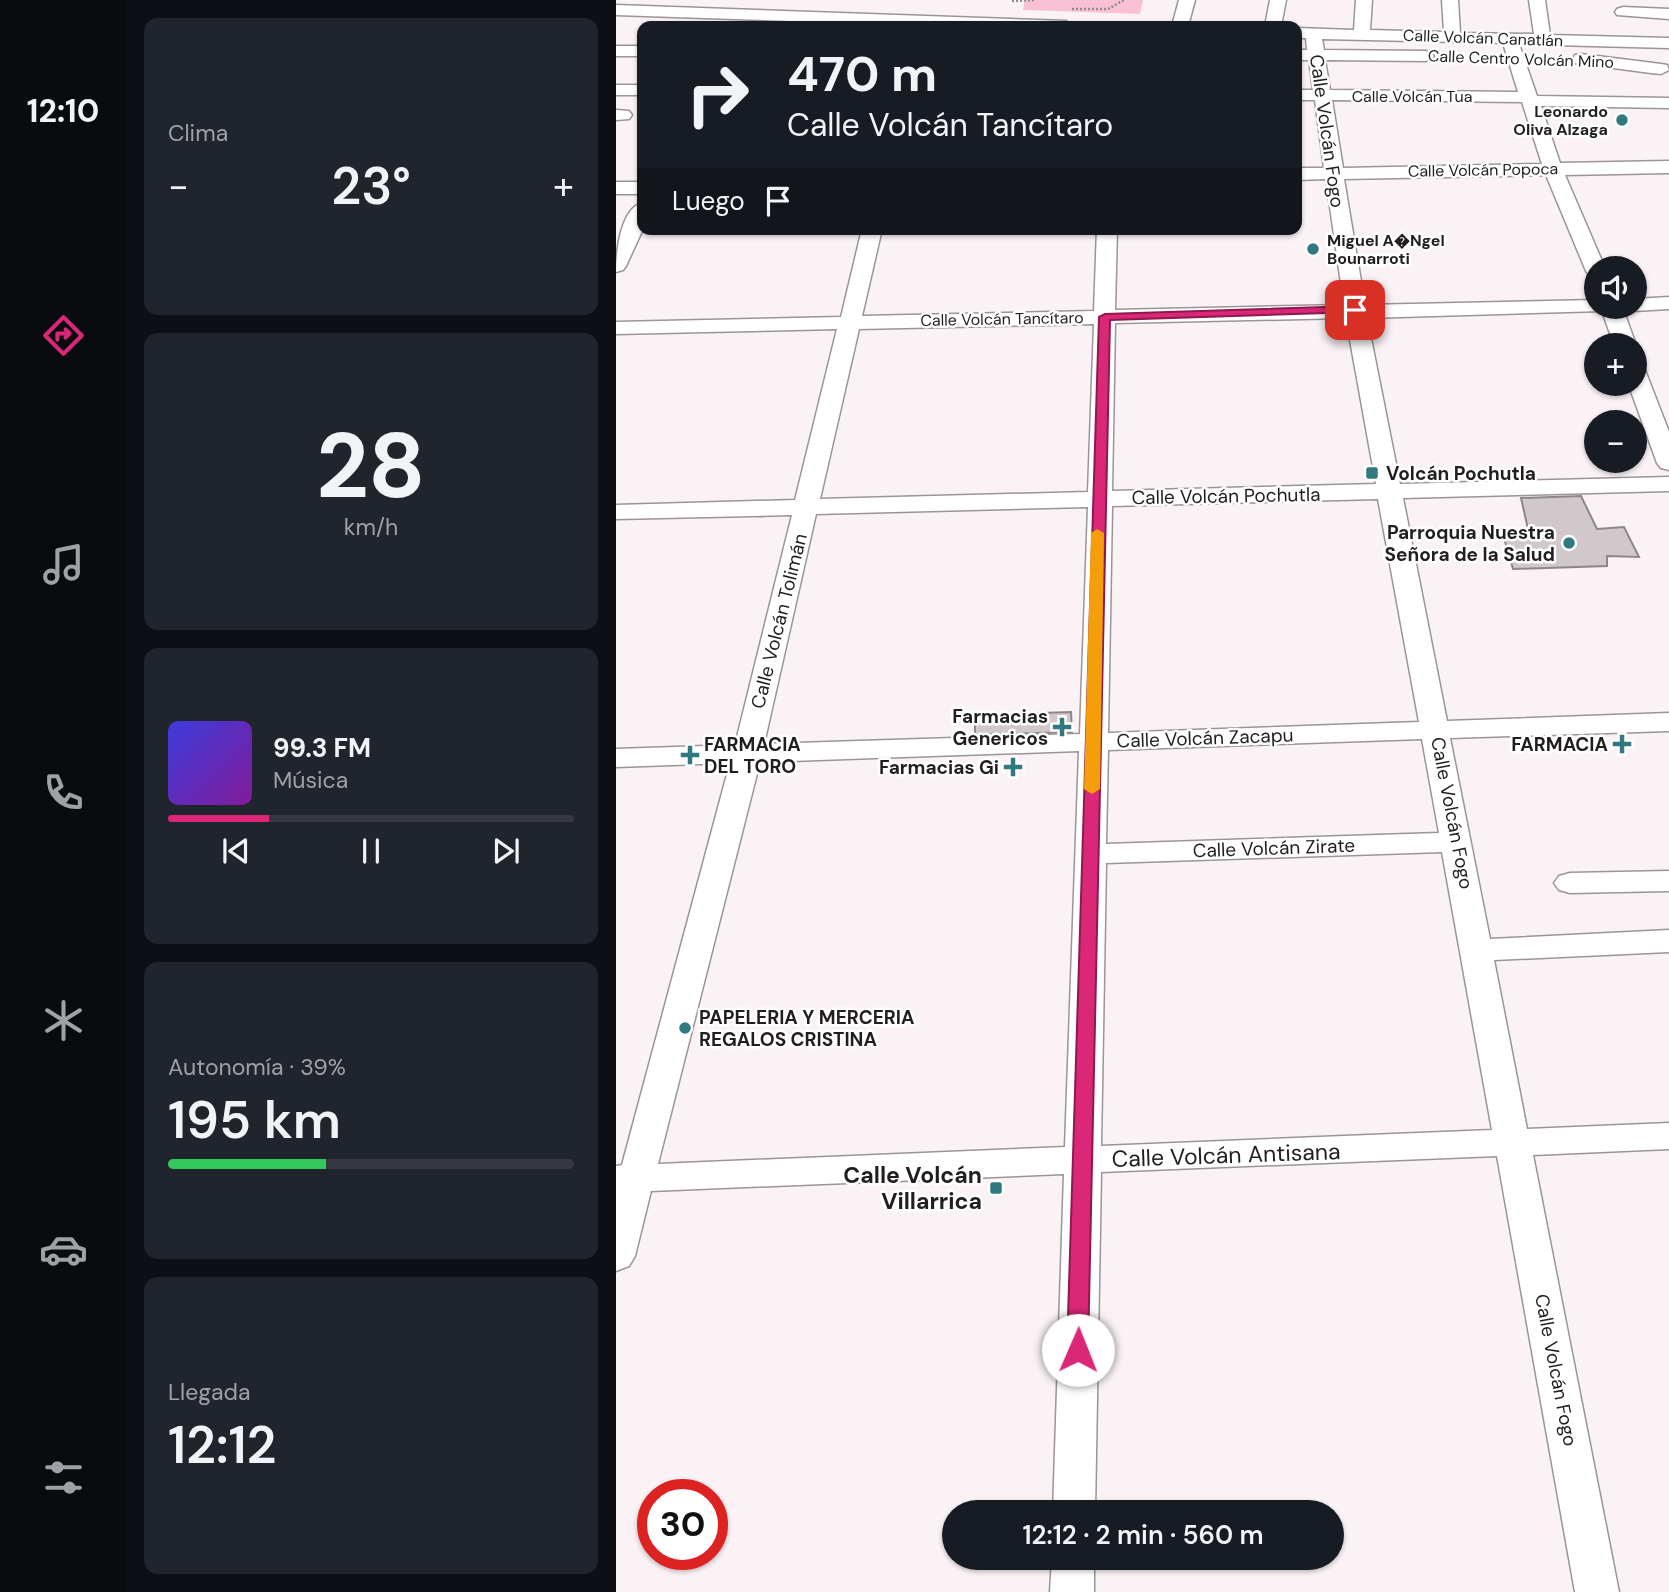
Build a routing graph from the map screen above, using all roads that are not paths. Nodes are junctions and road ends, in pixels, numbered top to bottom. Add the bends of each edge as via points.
1 (748, 0) edge
2 (841, 0) edge
3 (929, 0) edge
4 (1187, 0) edge
5 (1278, 0) edge
6 (1364, 0) edge
7 (1450, 0) edge
8 (1537, 0) edge
9 (1012, 1) edge
10 (1622, 6) edge
11 (616, 10) edge
12 (657, 13) edge
13 (1669, 14) edge
14 (834, 19) junction
15 (738, 21) edge
16 (870, 21) edge
17 (924, 21) edge
18 (1015, 21) edge
19 (1181, 21) edge
20 (1274, 21) edge
21 (1362, 34) junction
22 (1452, 37) junction
23 (1509, 38) junction
24 (1543, 39) junction
25 (1630, 41) junction
26 (1669, 43) edge
27 (1306, 44) edge
28 (637, 47) edge
29 (616, 51) edge
30 (1449, 56) dead end
31 (1565, 58) dead end
32 (1661, 69) dead end
33 (616, 90) edge
34 (637, 90) edge
35 (1302, 95) edge
36 (1321, 95) junction
37 (1529, 99) junction
38 (1669, 103) edge
39 (1669, 167) edge
40 (1553, 169) junction
41 (1332, 173) junction
42 (1302, 174) edge
43 (616, 188) edge
44 (637, 188) edge
45 (637, 220) edge
46 (871, 235) edge
47 (1107, 235) edge
48 (1590, 256) edge
49 (616, 266) edge
50 (1669, 303) edge
51 (1647, 304) edge
52 (1584, 306) edge
53 (1355, 310) junction
54 (1105, 317) junction
55 (849, 322) junction
56 (616, 328) edge
57 (1644, 396) edge
58 (1669, 463) edge
59 (1669, 484) edge
60 (1390, 491) junction
61 (1098, 499) junction
62 (807, 507) junction
63 (616, 512) edge
64 (1669, 722) edge
65 (1436, 730) junction
66 (1093, 742) junction
67 (747, 754) junction
68 (616, 758) edge
69 (1457, 842) junction
70 (1090, 854) junction
71 (1669, 881) edge
72 (1570, 883) dead end
73 (1669, 941) edge
74 (1477, 950) junction
75 (1669, 1136) edge
76 (1513, 1142) junction
77 (1082, 1161) junction
78 (625, 1179) edge
79 (616, 1256) edge
80 (1074, 1500) edge
81 (1073, 1570) edge
82 (1072, 1592) edge
83 (1597, 1592) edge

1 - 15 street
2 - 14 street
3 - 17 street
4 - 19 street
5 - 20 street
6 - 21 street
7 - 22 street
8 - 24 street
9 - 18 street
10 - 13 street
10 - 25 street
11 - 12 street
12 - 15 street
14 - 15 street
14 - 16 street
21 - 22 street, Calle Volcán Canatlán
21 - 27 street, Calle Volcán Canatlán
22 - 23 street, Calle Volcán Canatlán
23 - 24 street, Calle Volcán Canatlán
23 - 37 street
24 - 25 street, Calle Volcán Canatlán
25 - 26 street, Calle Volcán Canatlán
27 - 30 street, Calle Centro Volcán Mino
27 - 36 street, Calle Volcán Fogo
28 - 29 street
31 - 32 street, Calle Centro Volcán Mino
33 - 34 street
35 - 36 street, Calle Volcán Tua
36 - 37 street, Calle Volcán Tua
36 - 41 street, Calle Volcán Fogo
37 - 38 street, Calle Volcán Tua
37 - 40 street
39 - 40 street, Calle Volcán Popoca
40 - 41 street, Calle Volcán Popoca
40 - 48 street
41 - 42 street, Calle Volcán Popoca
41 - 53 street, Calle Volcán Fogo
43 - 44 street
45 - 49 street
46 - 55 street, Calle Volcán Tolimán
47 - 54 street
50 - 51 street
52 - 53 street, Calle Volcán Tancítaro
53 - 54 street, Calle Volcán Tancítaro
53 - 60 street, Calle Volcán Fogo
54 - 55 street, Calle Volcán Tancítaro
54 - 61 street
55 - 56 street, Calle Volcán Tancítaro
55 - 62 street, Calle Volcán Tolimán
57 - 58 street
59 - 60 street, Calle Volcán Pochutla
60 - 61 street, Calle Volcán Pochutla
60 - 65 street, Calle Volcán Fogo
61 - 62 street, Calle Volcán Pochutla
61 - 66 street
62 - 63 street, Calle Volcán Pochutla
62 - 67 street, Calle Volcán Tolimán
64 - 65 street, Calle Volcán Zacapu
65 - 66 street, Calle Volcán Zacapu
65 - 69 street, Calle Volcán Fogo
66 - 67 street, Calle Volcán Zacapu
66 - 70 street
67 - 68 street, Calle Volcán Zacapu
67 - 78 street, Calle Volcán Tolimán
69 - 70 street, Calle Volcán Zirate
69 - 74 street, Calle Volcán Fogo
70 - 77 street
71 - 72 street
73 - 74 street
74 - 76 street, Calle Volcán Fogo
75 - 76 street, Calle Volcán Antisana
76 - 77 street, Calle Volcán Antisana
76 - 83 street, Calle Volcán Fogo
77 - 78 street, Calle Volcán Antisana
77 - 80 street
78 - 79 street, Calle Volcán Tolimán
81 - 82 street

